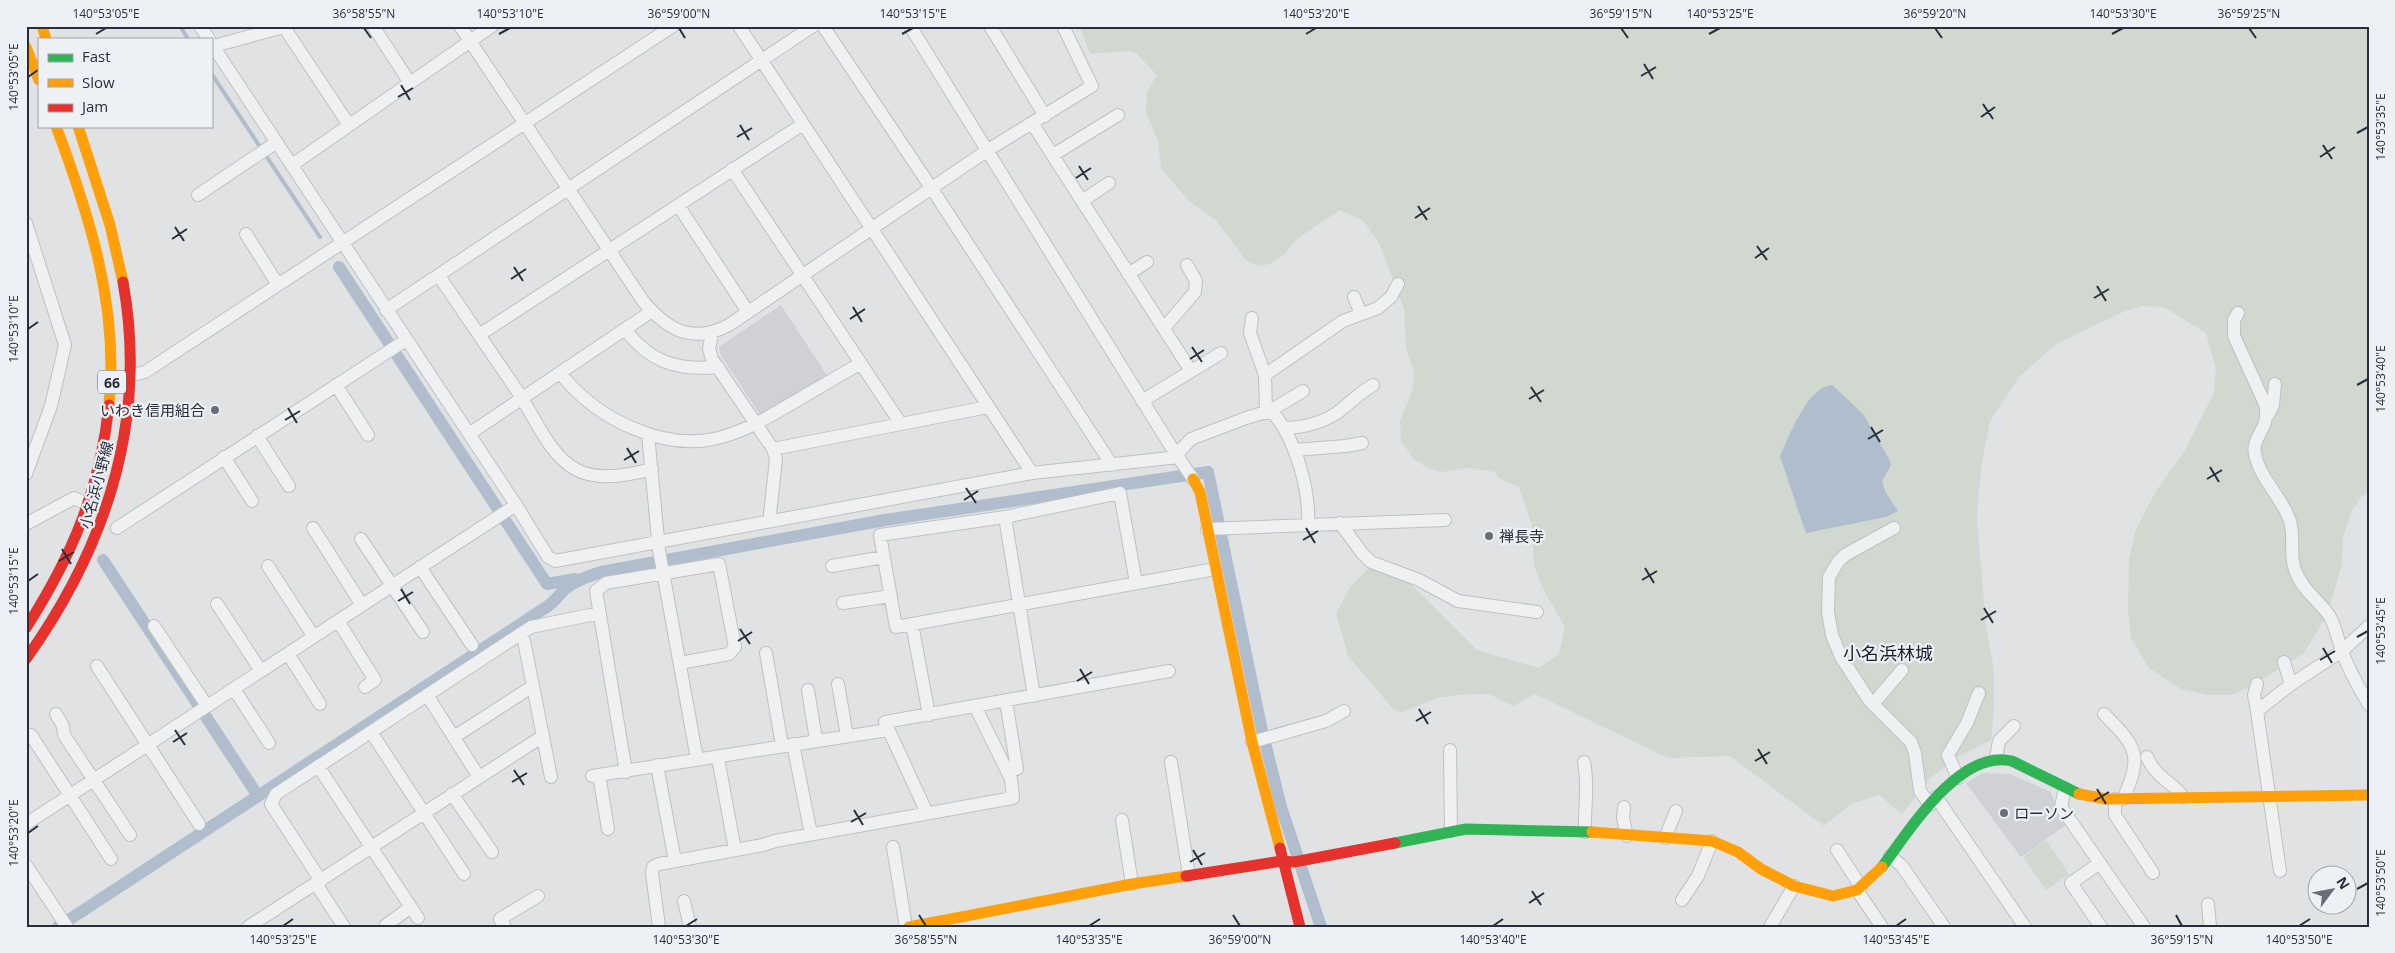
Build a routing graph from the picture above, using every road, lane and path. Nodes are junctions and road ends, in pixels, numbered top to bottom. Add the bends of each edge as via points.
1 (42, 26) edge
2 (200, 26) edge
3 (373, 26) edge
4 (460, 26) edge
5 (492, 26) edge
6 (673, 26) edge
7 (739, 26) edge
8 (813, 26) edge
9 (823, 26) edge
10 (910, 26) edge
11 (990, 26) edge
12 (1063, 26) edge
13 (285, 27) edge
14 (46, 38) edge
15 (208, 38) edge
16 (470, 41) junction
17 (212, 43) edge
18 (212, 44) edge
19 (26, 48) edge
20 (762, 62) junction
21 (38, 78) edge
22 (410, 83) junction
23 (1118, 115) dead end
24 (1045, 116) junction
25 (1032, 123) junction
26 (526, 124) junction
27 (803, 124) junction
28 (349, 125) junction
29 (57, 128) edge
30 (79, 128) edge
31 (277, 142) junction
32 (988, 150) junction
33 (1053, 155) junction
34 (292, 165) junction
35 (732, 169) junction
36 (1109, 183) dead end
37 (570, 189) junction
38 (932, 189) junction
39 (198, 195) dead end
40 (1082, 201) junction
41 (678, 205) junction
42 (26, 223) edge
43 (871, 230) junction
44 (246, 234) dead end
45 (342, 243) junction
46 (610, 250) junction
47 (1147, 262) dead end
48 (1187, 265) dead end
49 (802, 274) junction
50 (1128, 274) junction
51 (439, 276) junction
52 (1398, 284) dead end
53 (278, 285) junction
54 (1354, 296) dead end
55 (386, 310) junction
56 (652, 311) junction
57 (748, 312) junction
58 (2238, 313) dead end
59 (1361, 314) junction
60 (1252, 318) dead end
61 (1164, 328) junction
62 (625, 329) junction
63 (479, 334) junction
64 (712, 334) junction
65 (404, 342) junction
66 (1220, 353) dead end
67 (861, 363) junction
68 (718, 367) junction
69 (1191, 371) junction
70 (560, 373) junction
71 (1264, 374) junction
72 (131, 376) junction
73 (112, 378) junction
74 (2275, 384) dead end
75 (336, 385) junction
76 (1373, 386) dead end
77 (1303, 391) dead end
78 (522, 398) junction
79 (1142, 401) junction
80 (988, 407) junction
81 (1267, 412) junction
82 (2268, 415) junction
83 (756, 424) junction
84 (901, 424) junction
85 (1284, 428) junction
86 (469, 434) junction
87 (648, 434) junction
88 (368, 435) dead end
89 (257, 436) junction
90 (1362, 443) dead end
91 (773, 449) junction
92 (1294, 450) junction
93 (224, 457) junction
94 (1181, 459) junction
95 (1112, 465) junction
96 (652, 469) junction
97 (1032, 472) junction
98 (26, 474) edge
99 (1194, 479) joint
100 (289, 486) dead end
101 (252, 501) dead end
102 (89, 505) junction
103 (516, 505) junction
104 (1005, 517) junction
105 (1445, 520) dead end
106 (771, 521) junction
107 (1340, 523) junction
108 (26, 524) edge
109 (1308, 524) junction
110 (117, 528) dead end
111 (313, 528) dead end
112 (1894, 528) dead end
113 (1207, 529) junction
114 (361, 539) dead end
115 (659, 546) junction
116 (884, 557) junction
117 (268, 566) dead end
118 (832, 566) dead end
119 (420, 567) junction
120 (1215, 569) junction
121 (663, 570) junction
122 (1136, 583) junction
123 (392, 586) junction
124 (891, 596) junction
125 (843, 603) dead end
126 (217, 604) dead end
127 (1020, 604) junction
128 (362, 605) junction
129 (1537, 612) dead end
130 (600, 613) junction
131 (338, 621) junction
132 (912, 624) junction
133 (154, 626) dead end
134 (2369, 626) edge
135 (26, 628) edge
136 (423, 632) dead end
137 (520, 634) junction
138 (314, 637) junction
139 (472, 645) dead end
140 (2342, 651) junction
141 (766, 653) dead end
142 (288, 654) junction
143 (26, 659) edge
144 (2284, 662) dead end
145 (680, 663) junction
146 (97, 666) dead end
147 (1902, 670) dead end
148 (261, 671) junction
149 (1169, 671) dead end
150 (838, 684) dead end
151 (2258, 684) dead end
152 (2291, 685) junction
153 (366, 686) dead end
154 (533, 686) junction
155 (234, 689) junction
156 (808, 690) dead end
157 (1979, 693) dead end
158 (427, 695) junction
159 (1034, 696) junction
160 (1006, 701) junction
161 (320, 704) dead end
162 (1873, 704) junction
163 (2369, 705) edge
164 (208, 706) junction
165 (975, 706) junction
166 (1344, 711) dead end
167 (2258, 712) junction
168 (56, 714) dead end
169 (2104, 714) dead end
170 (928, 715) junction
171 (2014, 726) dead end
172 (888, 730) junction
173 (371, 732) junction
174 (32, 735) dead end
175 (543, 736) junction
176 (847, 736) junction
177 (454, 737) junction
178 (816, 740) junction
179 (1252, 742) junction
180 (269, 743) dead end
181 (148, 744) junction
182 (788, 745) junction
183 (1450, 750) dead end
184 (2147, 757) dead end
185 (718, 758) junction
186 (1996, 758) junction
187 (697, 759) junction
188 (1172, 762) dead end
189 (1584, 762) dead end
190 (657, 765) junction
191 (318, 766) junction
192 (1017, 769) dead end
193 (626, 772) junction
194 (479, 777) junction
195 (551, 777) dead end
196 (1958, 778) junction
197 (94, 780) junction
198 (2065, 788) junction
199 (452, 794) junction
200 (2369, 795) edge
201 (69, 796) junction
202 (2268, 796) junction
203 (2183, 798) junction
204 (2119, 799) junction
205 (1933, 801) junction
206 (1624, 807) dead end
207 (1676, 811) dead end
208 (424, 813) junction
209 (926, 813) junction
210 (1122, 820) dead end
211 (26, 824) edge
212 (199, 824) dead end
213 (608, 829) dead end
214 (1451, 831) junction
215 (1585, 832) junction
216 (811, 834) junction
217 (130, 835) dead end
218 (1627, 836) junction
219 (1666, 838) junction
220 (1712, 841) junction
221 (893, 846) dead end
222 (371, 848) junction
223 (735, 850) junction
224 (1837, 850) dead end
225 (492, 852) dead end
226 (1890, 856) junction
227 (111, 859) dead end
228 (675, 861) junction
229 (1282, 861) junction
230 (2100, 863) junction
231 (26, 865) edge
232 (2280, 871) dead end
233 (2153, 873) dead end
234 (464, 874) dead end
235 (1189, 875) junction
236 (318, 882) junction
237 (1132, 884) junction
238 (1794, 886) junction
239 (1859, 888) junction
240 (538, 896) dead end
241 (1682, 900) dead end
242 (684, 901) dead end
243 (2208, 904) dead end
244 (411, 907) junction
245 (418, 918) dead end
246 (65, 924) edge
247 (386, 925) dead end
248 (1773, 925) edge
249 (248, 927) edge
250 (344, 927) edge
251 (505, 927) edge
252 (659, 927) edge
253 (690, 927) edge
254 (908, 927) edge
255 (1300, 927) edge
256 (1882, 927) edge
257 (1944, 927) edge
258 (2025, 927) edge
259 (2101, 927) edge
260 (2144, 927) edge
261 (2210, 927) edge

1 - 14 street
2 - 15 street
3 - 22 street
4 - 16 street
5 - 16 street
6 - 26 street
7 - 20 street
8 - 20 street
9 - 38 street
10 - 32 street
11 - 24 street
12 - 24 street via 1092,86
13 - 17 street
13 - 28 street
16 - 22 street
16 - 26 street
18 - 31 street
19 - 21 street
20 - 27 street
20 - 37 street
22 - 28 street
23 - 33 street
24 - 25 street
25 - 32 street
25 - 33 street
26 - 37 street
26 - 45 street
27 - 35 street
27 - 43 street
28 - 34 street
29 - 73 street, 小名浜小野線 / 66 via 95,240 110,322
30 - 72 street, 小名浜小野線 / 66 via 106,207 122,270 131,329
31 - 34 street
31 - 39 street
32 - 38 street
32 - 79 street
33 - 40 street
34 - 45 street
35 - 41 street
35 - 49 street
36 - 40 street
37 - 46 street
37 - 51 street
38 - 43 street
38 - 95 street
40 - 50 street
41 - 46 street
41 - 57 street
42 - 98 street via 65,345 51,406
43 - 49 street
43 - 80 street
44 - 53 street
45 - 53 street
45 - 55 street
46 - 56 street
46 - 63 street
47 - 50 street
48 - 61 street via 1196,281 1195,292
49 - 57 street
49 - 67 street
50 - 61 street
51 - 55 street
51 - 63 street
52 - 59 street via 1386,303
53 - 72 street via 145,372
54 - 59 street
55 - 65 street
56 - 62 street
56 - 64 street via 672,328 693,334
57 - 64 street
58 - 82 street via 2234,320 2234,336 2266,404
59 - 71 street via 1343,322
60 - 71 street via 1250,334
61 - 69 street
62 - 68 street via 643,350 661,361 694,368
62 - 70 street
63 - 78 street
64 - 68 street via 708,349
65 - 75 street
65 - 86 street
66 - 69 street
67 - 83 street
67 - 84 street
68 - 83 street
69 - 79 street
70 - 78 street
70 - 87 street via 606,416
71 - 81 street
72 - 73 street
72 - 143 street, 小名浜小野線 / 66 via 118,472 107,512 80,576
73 - 102 street, 小名浜小野線 / 66 via 105,449
74 - 82 street via 2273,405
75 - 88 street
75 - 89 street
76 - 85 street via 1331,416 1298,428
77 - 81 street
78 - 86 street
78 - 96 street via 557,452 579,471 618,475
79 - 94 street
80 - 84 street
80 - 97 street
81 - 85 street via 1274,414
81 - 94 street via 1191,439
82 - 140 street via 2255,444 2257,464 2290,521 2294,569 2329,616
83 - 87 street via 706,441 683,441
83 - 91 street
84 - 91 street
85 - 92 street
86 - 103 street
87 - 96 street
89 - 93 street
89 - 100 street
90 - 92 street
91 - 106 street via 776,459
92 - 109 street via 1308,506
93 - 101 street
93 - 110 street
94 - 95 street
94 - 99 street
95 - 97 street
96 - 115 street
97 - 106 street
99 - 113 street via 1200,492
102 - 108 street via 74,498
102 - 135 street, 小名浜小野線 / 66 via 66,563
103 - 115 street via 548,557 555,560
103 - 119 street
104 - 116 street via 880,535
104 - 122 street via 1120,493
104 - 127 street
105 - 107 street
106 - 115 street
107 - 109 street
107 - 129 street via 1362,554 1372,562 1419,580 1458,601
109 - 113 street
111 - 128 street
112 - 162 street via 1845,555 1829,577 1828,612 1832,636 1840,657
113 - 120 street
114 - 123 street
115 - 121 street
116 - 118 street
116 - 124 street
117 - 138 street
119 - 123 street
119 - 139 street
120 - 122 street
120 - 179 street
121 - 130 street via 606,583 596,591
121 - 145 street
121 - 145 street via 719,564 735,647 729,654
122 - 127 street
123 - 128 street
123 - 136 street
124 - 125 street
124 - 132 street via 896,627
126 - 148 street
127 - 132 street
127 - 159 street
128 - 131 street
130 - 137 street via 531,627
130 - 193 street
131 - 138 street
131 - 153 street via 375,680
132 - 170 street
133 - 164 street
134 - 140 street
137 - 154 street
137 - 158 street
138 - 142 street
140 - 152 street
140 - 163 street
141 - 182 street
142 - 148 street
142 - 161 street
144 - 152 street
145 - 187 street
146 - 181 street
147 - 162 street
148 - 155 street
149 - 159 street
150 - 176 street
151 - 167 street via 2254,695
152 - 167 street
154 - 175 street
154 - 177 street
155 - 164 street
155 - 180 street
156 - 178 street
157 - 196 street via 1948,755
158 - 173 street
158 - 177 street
159 - 160 street
160 - 165 street
160 - 192 street
162 - 205 street via 1898,726 1910,742 1915,753 1920,791
164 - 181 street
165 - 170 street
165 - 209 street via 1011,779 1013,798
166 - 179 street via 1326,721
167 - 202 street
168 - 197 street via 64,735
169 - 204 street via 2118,728 2136,759 2135,771
170 - 172 street via 885,722
171 - 186 street via 1999,742
172 - 176 street
172 - 209 street
173 - 191 street
173 - 208 street
174 - 201 street
175 - 194 street
175 - 195 street
176 - 178 street
177 - 194 street
178 - 182 street
179 - 229 street
181 - 197 street
181 - 212 street
182 - 185 street
182 - 216 street
183 - 214 street
184 - 203 street via 2158,775 2181,792
185 - 187 street
185 - 223 street
186 - 196 street via 1972,767
186 - 198 street via 2023,765
187 - 190 street
188 - 235 street
189 - 215 street via 1587,777
190 - 193 street
190 - 228 street
191 - 222 street
191 - 236 street via 276,794 271,804
193 - 213 street via 596,776
194 - 199 street
196 - 205 street
197 - 201 street
197 - 217 street
198 - 204 street via 2079,794
198 - 230 street via 2061,807
199 - 208 street
199 - 225 street
200 - 202 street
201 - 211 street
201 - 227 street
202 - 203 street
202 - 232 street
203 - 204 street
204 - 233 street via 2115,815
205 - 226 street
205 - 258 street
206 - 218 street
207 - 219 street
208 - 222 street
208 - 234 street
209 - 216 street
210 - 237 street
214 - 215 street via 1480,828
214 - 229 street via 1300,861
215 - 218 street
216 - 223 street
218 - 219 street
219 - 220 street
220 - 238 street via 1732,849
220 - 241 street via 1698,876
221 - 254 street
222 - 236 street
222 - 244 street
223 - 228 street
224 - 239 street
226 - 239 street
226 - 257 street via 1902,866
228 - 252 street via 653,867
229 - 235 street
229 - 255 street
230 - 259 street via 2071,883
230 - 260 street
231 - 246 street
235 - 237 street
236 - 249 street
236 - 250 street
237 - 254 street
238 - 239 street via 1833,896
238 - 248 street
239 - 256 street
240 - 251 street via 500,919
242 - 253 street
243 - 261 street
244 - 245 street
244 - 247 street

